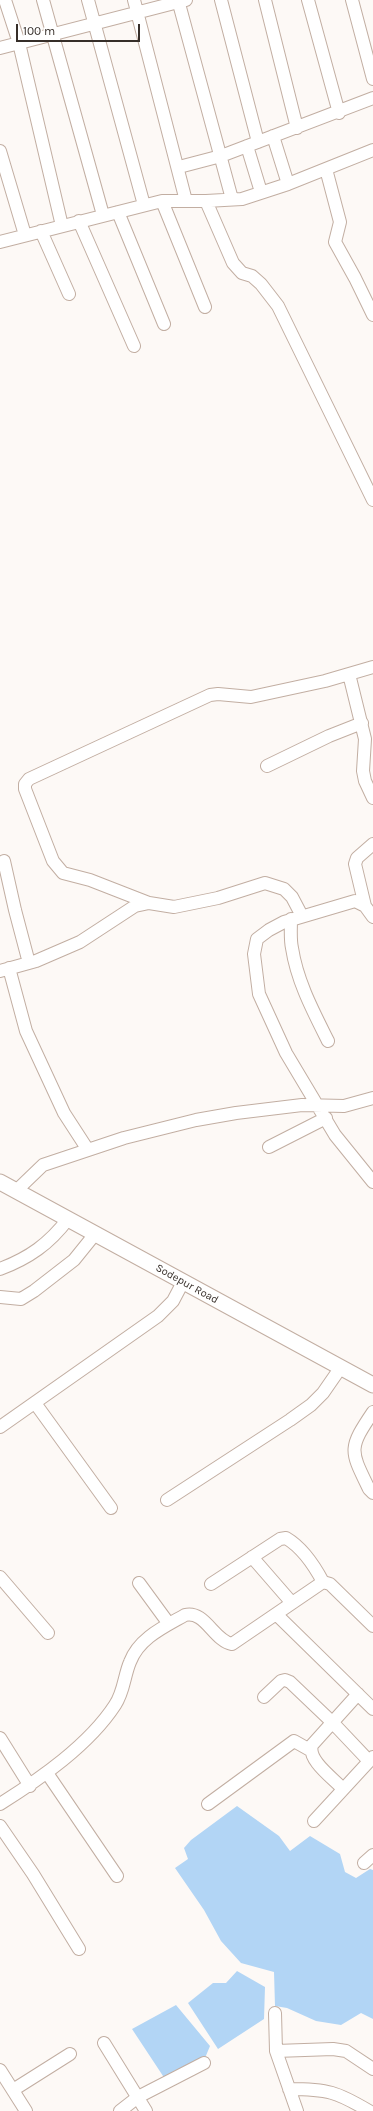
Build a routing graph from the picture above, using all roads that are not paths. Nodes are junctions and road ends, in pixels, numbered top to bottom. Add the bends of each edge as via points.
1 (5, 0) edge
2 (43, 0) edge
3 (88, 0) edge
4 (134, 0) edge
5 (221, 0) edge
6 (265, 0) edge
7 (308, 0) edge
8 (352, 0) edge
9 (181, 1) edge
10 (138, 13) junction
11 (95, 24) junction
12 (52, 35) junction
13 (20, 43) junction
14 (0, 48) edge
15 (373, 79) edge
16 (373, 98) edge
17 (339, 113) junction
18 (297, 128) junction
19 (273, 136) junction
20 (253, 144) junction
21 (373, 150) edge
22 (0, 151) edge
23 (221, 156) junction
24 (179, 167) junction
25 (326, 169) junction
26 (288, 184) junction
27 (261, 192) junction
28 (232, 199) junction
29 (162, 200) junction
30 (186, 201) junction
31 (206, 201) junction
32 (144, 205) junction
33 (118, 212) junction
34 (103, 215) junction
35 (79, 221) junction
36 (62, 226) junction
37 (41, 231) junction
38 (26, 235) junction
39 (0, 242) edge
40 (69, 294) dead end
41 (205, 306) dead end
42 (373, 315) edge
43 (164, 324) dead end
44 (134, 346) dead end
45 (373, 500) edge
46 (373, 667) edge
47 (349, 674) junction
48 (362, 723) junction
49 (267, 766) dead end
50 (373, 798) edge
51 (373, 844) edge
52 (4, 861) dead end
53 (5, 890) edge
54 (149, 903) junction
55 (365, 906) junction
56 (373, 917) edge
57 (297, 918) junction
58 (29, 963) junction
59 (4, 970) edge
60 (328, 1041) dead end
61 (373, 1098) edge
62 (320, 1107) junction
63 (326, 1118) junction
64 (269, 1146) dead end
65 (88, 1150) junction
66 (0, 1182) edge
67 (373, 1182) edge
68 (16, 1191) junction
69 (68, 1219) junction
70 (95, 1234) junction
71 (0, 1268) edge
72 (183, 1282) junction
73 (0, 1297) edge
74 (340, 1367) junction
75 (372, 1382) edge
76 (35, 1403) junction
77 (373, 1412) edge
78 (0, 1427) edge
79 (373, 1493) edge
80 (167, 1500) dead end
81 (111, 1508) dead end
82 (252, 1557) junction
83 (0, 1577) edge
84 (323, 1582) junction
85 (139, 1583) dead end
86 (211, 1584) dead end
87 (292, 1604) junction
88 (277, 1615) junction
89 (169, 1624) junction
90 (373, 1626) edge
91 (48, 1633) dead end
92 (358, 1694) junction
93 (264, 1697) dead end
94 (373, 1709) edge
95 (333, 1723) junction
96 (0, 1738) edge
97 (310, 1750) junction
98 (370, 1763) edge
99 (47, 1773) junction
100 (30, 1786) junction
101 (343, 1789) junction
102 (0, 1804) edge
103 (208, 1804) dead end
104 (314, 1821) dead end
105 (0, 1826) edge
106 (118, 1876) dead end
107 (78, 1949) dead end
108 (275, 2013) dead end
109 (104, 2043) dead end
110 (276, 2051) junction
111 (70, 2054) dead end
112 (204, 2063) dead end
113 (373, 2069) edge
114 (0, 2070) edge
115 (7, 2086) edge
116 (290, 2089) junction
117 (138, 2097) junction
118 (26, 2111) edge
119 (120, 2111) edge
120 (146, 2111) edge
121 (297, 2111) edge
122 (369, 2111) edge

1 - 13 street
2 - 12 street
3 - 11 street
4 - 10 street
5 - 20 street
6 - 18 street
7 - 17 street
8 - 15 street
9 - 10 street
9 - 23 street
10 - 11 street
10 - 24 street
11 - 12 street
11 - 32 street
12 - 13 street
12 - 34 street
13 - 14 street
13 - 36 street
16 - 17 street
17 - 18 street
18 - 19 street
19 - 20 street
19 - 26 street
20 - 23 street
20 - 27 street
21 - 25 street
22 - 38 street
23 - 24 street
23 - 28 street
24 - 30 street
25 - 26 street
25 - 42 street via 340,222 335,242
26 - 27 street
27 - 28 street via 242,199
28 - 31 street
29 - 30 street
29 - 32 street
29 - 41 street
30 - 31 street
31 - 45 street via 233,264 242,274 252,276 261,284 278,306
32 - 33 street
33 - 34 street
33 - 43 street
34 - 35 street
35 - 36 street
35 - 44 street
36 - 37 street
37 - 38 street
37 - 40 street
38 - 39 street
46 - 47 street
47 - 48 street
47 - 54 street via 250,697 210,695 29,778 25,789 53,861 64,873 90,880
48 - 49 street
48 - 50 street via 365,739 363,771
51 - 55 street via 355,864
52 - 53 street
53 - 58 street
54 - 57 street via 174,907 218,898 265,883 284,889 292,897
54 - 58 street via 135,906 80,942
55 - 56 street
55 - 57 street via 355,901
57 - 60 street via 292,947 306,996
57 - 62 street via 269,930 257,939 254,954 259,994 286,1053
58 - 59 street
59 - 65 street via 26,1031 64,1113
61 - 62 street via 344,1106
62 - 63 street
62 - 65 street via 302,1105 196,1120
63 - 64 street
63 - 67 street via 349,1154
65 - 68 street via 43,1165
66 - 68 main road, Sodepur Road
68 - 69 main road, Sodepur Road
69 - 70 main road, Sodepur Road
69 - 71 street via 48,1243 33,1254
70 - 72 main road, Sodepur Road
70 - 73 street via 74,1260 34,1291 21,1299
72 - 74 main road, Sodepur Road
72 - 76 street via 173,1301 158,1316
74 - 75 main road, Sodepur Road
74 - 80 street via 323,1393 311,1405
76 - 78 street
76 - 81 street
77 - 79 street via 355,1441 354,1459
82 - 84 street via 280,1539 286,1538 304,1553
82 - 86 street
82 - 87 street
83 - 91 street
84 - 87 street
84 - 90 street via 330,1584
85 - 89 street
87 - 88 street
88 - 89 street via 232,1644 223,1640 192,1615 185,1615
88 - 92 street
89 - 99 street via 138,1647 130,1661 121,1694 94,1731
92 - 94 street
92 - 95 street
93 - 95 street via 285,1680
95 - 97 street via 312,1744
95 - 98 street
96 - 100 street
97 - 101 street via 313,1758
97 - 103 street via 294,1741
98 - 101 street
99 - 100 street
99 - 106 street
100 - 102 street
101 - 104 street
105 - 107 street via 33,1874
108 - 110 street
109 - 117 street
110 - 113 street via 346,2051
110 - 116 street
111 - 115 street
112 - 117 street
114 - 115 street
115 - 118 street
116 - 121 street
116 - 122 street via 333,2092 343,2095
117 - 119 street
117 - 120 street

